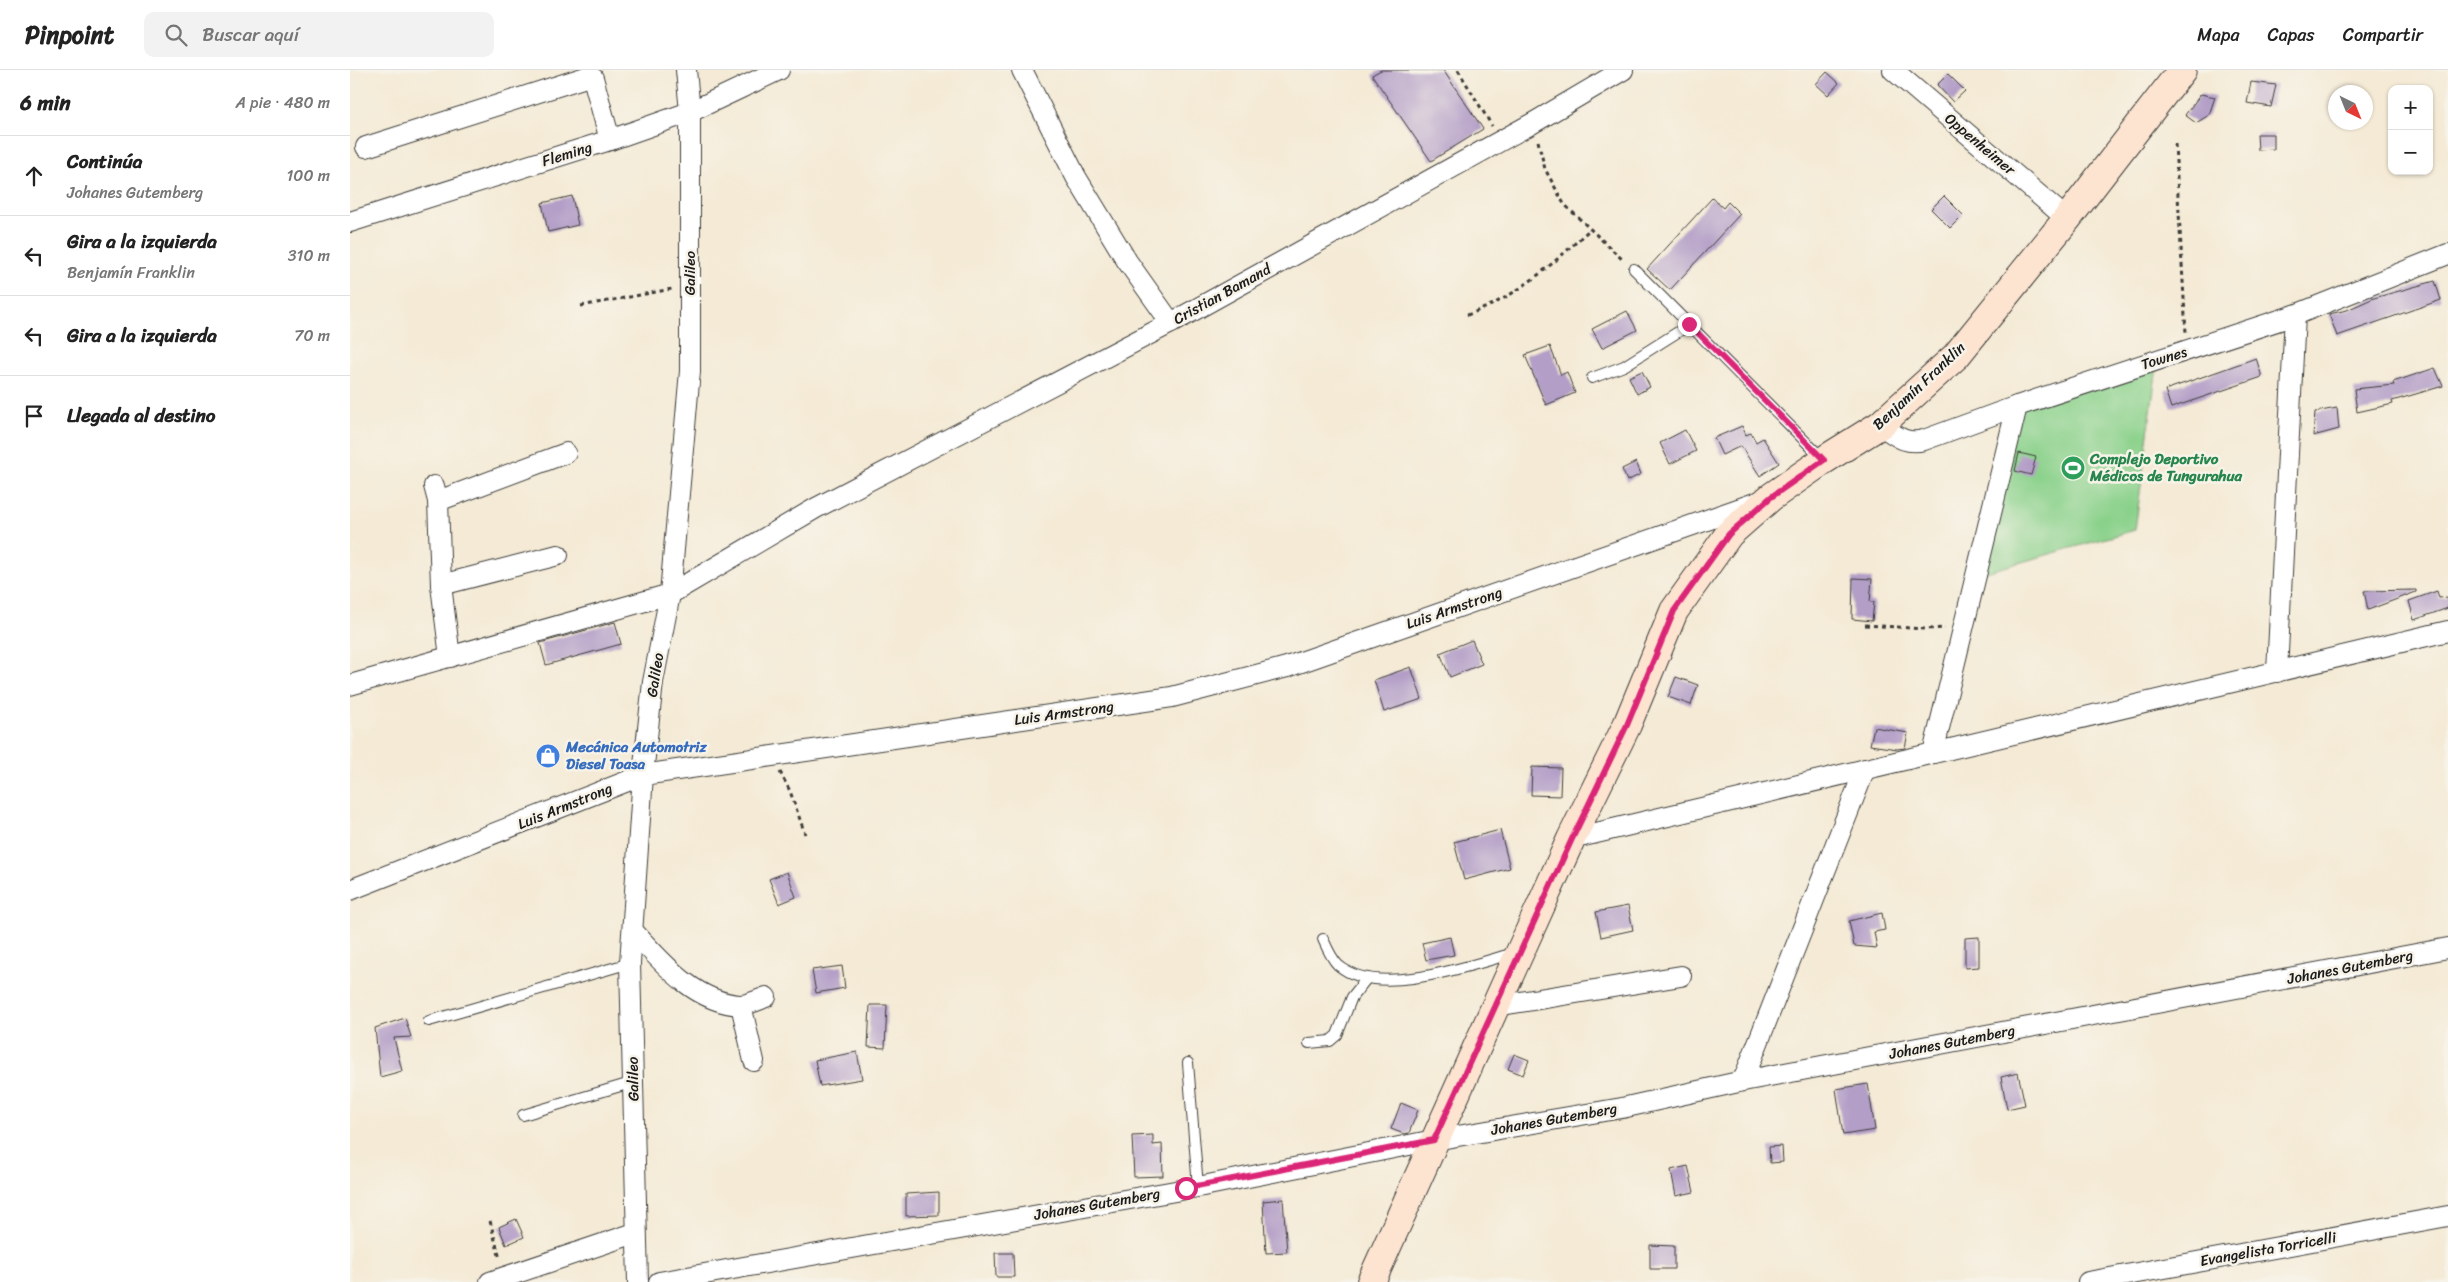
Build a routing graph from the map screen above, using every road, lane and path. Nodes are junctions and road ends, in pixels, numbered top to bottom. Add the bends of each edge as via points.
1 (686, 70) edge
2 (779, 70) edge
3 (1022, 70) edge
4 (1458, 70) edge
5 (1623, 70) edge
6 (1893, 70) edge
7 (2182, 70) edge
8 (690, 112) junction
9 (1533, 123) junction
10 (1500, 139) junction
11 (610, 140) junction
12 (2175, 144) dead end
13 (366, 147) dead end
14 (2067, 219) junction
15 (350, 222) edge
16 (1589, 230) junction
17 (2448, 254) edge
18 (1634, 269) joint
19 (690, 286) junction
20 (581, 306) dead end
21 (1467, 315) dead end
22 (2295, 315) junction
23 (1171, 323) junction
24 (1689, 324) junction
25 (2188, 351) junction
26 (1592, 378) dead end
27 (2017, 406) junction
28 (1880, 425) junction
29 (566, 453) dead end
30 (1824, 460) junction
31 (1771, 497) junction
32 (558, 555) dead end
33 (441, 585) junction
34 (670, 594) junction
35 (1865, 625) dead end
36 (1964, 626) junction
37 (2448, 631) edge
38 (450, 657) junction
39 (2277, 672) junction
40 (350, 685) edge
41 (1933, 753) junction
42 (772, 756) junction
43 (1865, 769) junction
44 (643, 775) junction
45 (805, 834) dead end
46 (1572, 839) junction
47 (350, 890) edge
48 (633, 931) junction
49 (1323, 939) dead end
50 (2448, 948) edge
51 (1520, 952) junction
52 (630, 963) junction
53 (1681, 976) dead end
54 (1367, 978) junction
55 (766, 997) dead end
56 (741, 1005) junction
57 (1495, 1006) junction
58 (430, 1021) dead end
59 (1309, 1043) dead end
60 (754, 1061) dead end
61 (1188, 1063) dead end
62 (634, 1082) junction
63 (1743, 1082) junction
64 (523, 1115) dead end
65 (1434, 1140) junction
66 (1198, 1187) junction
67 (2448, 1216) edge
68 (490, 1221) dead end
69 (635, 1233) junction
70 (497, 1279) edge
71 (638, 1282) edge
72 (659, 1282) edge
73 (1371, 1282) edge
74 (2088, 1282) edge

1 - 8 street, Galileo
2 - 8 street, Fleming
3 - 23 street via 1076,177 1127,261
4 - 10 path
5 - 9 street, Cristian Bamand
6 - 14 street, Oppenheimer
7 - 14 street, Benjamín Franklin
8 - 11 street, Fleming
8 - 19 street, Galileo
9 - 10 street, Cristian Bamand
9 - 16 path via 1545,169 1564,204
10 - 23 street, Cristian Bamand
11 - 13 street via 593,78 589,76
11 - 15 street, Fleming
12 - 25 path
14 - 28 street, Benjamín Franklin via 1956,356
16 - 18 path
16 - 21 path via 1524,287 1487,308
17 - 22 street, Townes
18 - 24 lane
19 - 20 path
19 - 34 street, Galileo via 690,371
22 - 25 street, Townes
22 - 39 street
23 - 34 street, Cristian Bamand via 816,508
24 - 26 lane via 1624,366
24 - 30 lane
25 - 27 street, Townes
27 - 28 street, Townes via 1912,443
27 - 36 street
28 - 30 street, Benjamín Franklin
29 - 33 street via 436,494
30 - 31 street, Benjamín Franklin
31 - 42 street, Luis Armstrong via 1287,667 1172,697
31 - 46 street, Benjamín Franklin via 1729,534 1674,611 1627,725
32 - 33 street
33 - 38 street
34 - 38 street, Cristian Bamand
34 - 44 street, Galileo via 653,682
35 - 36 path via 1926,629
36 - 41 street
37 - 39 street
38 - 40 street, Cristian Bamand
39 - 41 street
41 - 43 street
42 - 44 street, Luis Armstrong
42 - 45 path via 790,791
43 - 46 street
43 - 63 street
44 - 47 street, Luis Armstrong
44 - 48 street, Galileo
46 - 51 street, Benjamín Franklin
48 - 52 street, Galileo
48 - 56 street via 681,981 715,998
49 - 54 lane via 1338,965
50 - 63 street, Johanes Gutemberg
51 - 54 lane via 1421,978
51 - 57 street, Benjamín Franklin
52 - 58 lane
52 - 62 street, Galileo
53 - 57 street
54 - 59 lane via 1352,997 1337,1035 1330,1041
55 - 56 street
56 - 60 street
57 - 65 street, Benjamín Franklin
61 - 66 lane
62 - 64 lane
62 - 69 street, Galileo
63 - 65 street, Johanes Gutemberg via 1622,1108
65 - 66 street, Johanes Gutemberg
65 - 73 street, Benjamín Franklin
66 - 72 street, Johanes Gutemberg
67 - 74 street, Evangelista Torricelli
68 - 70 path
69 - 70 street
69 - 71 street, Galileo

